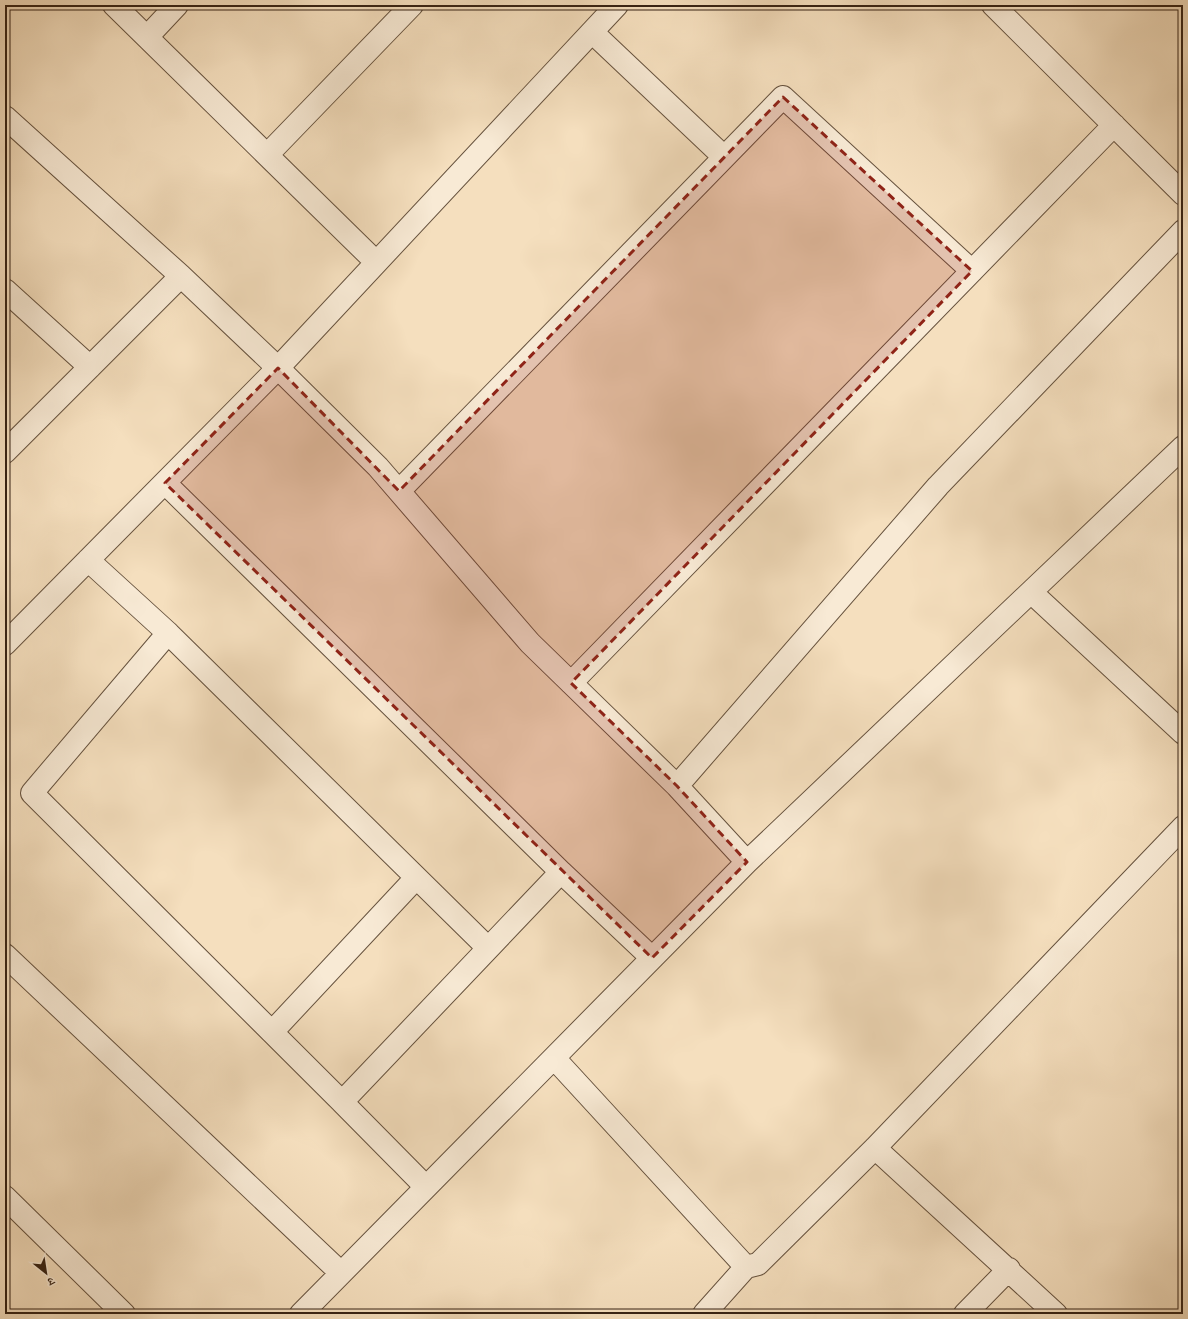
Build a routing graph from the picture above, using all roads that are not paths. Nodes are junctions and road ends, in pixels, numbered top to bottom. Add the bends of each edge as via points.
1 (114, 5) edge
2 (177, 5) edge
3 (412, 5) edge
4 (617, 5) edge
5 (993, 5) edge
6 (592, 32) junction
7 (147, 37) junction
8 (5, 117) edge
9 (1114, 125) junction
10 (267, 155) junction
11 (724, 157) junction
12 (1183, 194) edge
13 (1183, 231) edge
14 (376, 262) junction
15 (972, 271) junction
16 (181, 276) junction
17 (5, 290) edge
18 (90, 367) junction
19 (278, 368) junction
20 (1183, 447) edge
21 (5, 452) edge
22 (165, 483) junction
23 (399, 491) junction
24 (88, 560) junction
25 (1031, 592) junction
26 (168, 633) junction
27 (5, 644) edge
28 (571, 683) junction
29 (1183, 734) edge
30 (677, 786) junction
31 (1183, 827) edge
32 (747, 862) junction
33 (561, 872) junction
34 (416, 878) junction
35 (488, 948) junction
36 (5, 955) edge
37 (652, 958) junction
38 (272, 1032) junction
39 (554, 1058) junction
40 (342, 1102) junction
41 (875, 1148) junction
42 (426, 1187) junction
43 (5, 1197) edge
44 (746, 1268) junction
45 (1009, 1269) junction
46 (340, 1273) junction
47 (306, 1312) edge
48 (124, 1314) edge
49 (704, 1314) edge
50 (965, 1314) edge
51 (1056, 1314) edge

1 - 7 street
2 - 7 street
3 - 10 street
4 - 6 street
5 - 9 street
6 - 11 street
6 - 14 street
7 - 10 street
8 - 16 street
9 - 12 street
9 - 15 street
10 - 14 street
11 - 15 street via 783,97
11 - 23 street
13 - 30 street via 938,486
14 - 19 street
15 - 28 street
16 - 18 street
16 - 19 street
17 - 18 street
18 - 21 street
19 - 22 street
19 - 23 street
20 - 25 street
22 - 24 street
22 - 33 street
23 - 28 street via 530,643
24 - 26 street
24 - 27 street
25 - 29 street
25 - 32 street
26 - 34 street
26 - 38 street via 32,792
28 - 30 street
30 - 32 street
31 - 41 street
32 - 37 street
33 - 35 street
33 - 37 street
34 - 35 street
34 - 38 street
35 - 40 street
36 - 46 street
37 - 39 street
38 - 40 street
39 - 42 street
39 - 44 street
40 - 42 street
41 - 44 street via 758,1264
41 - 45 street
42 - 46 street
43 - 48 street
44 - 49 street
45 - 50 street
45 - 51 street
46 - 47 street

